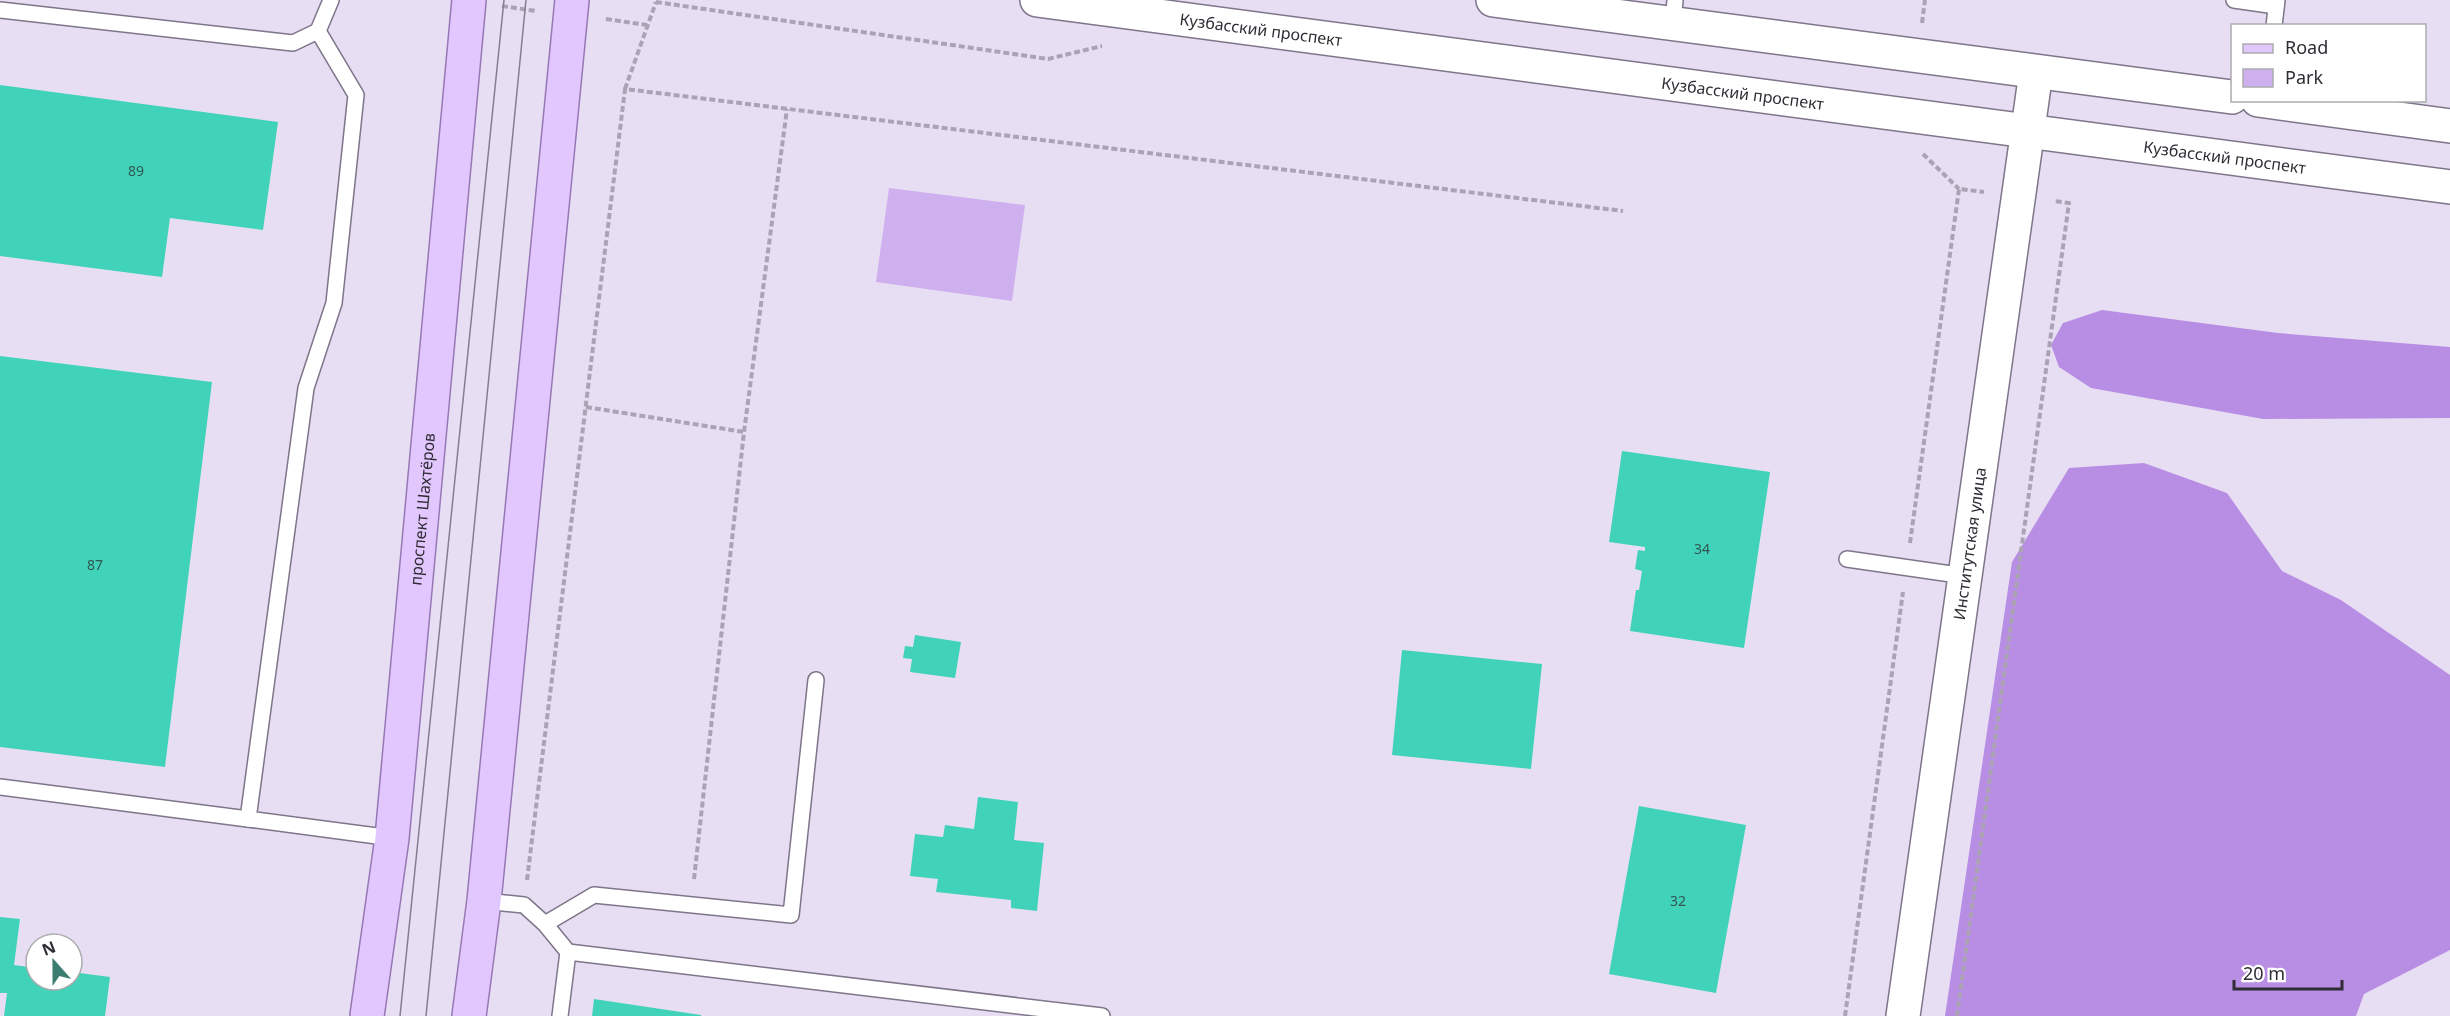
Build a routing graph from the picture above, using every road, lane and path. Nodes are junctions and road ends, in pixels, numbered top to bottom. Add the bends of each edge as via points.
1 (331, 0) edge
2 (469, 0) edge
3 (572, 0) edge
4 (657, 0) edge
5 (1037, 0) edge
6 (1493, 0) edge
7 (2234, 0) edge
8 (2277, 3) edge
9 (0, 10) edge
10 (1674, 12) edge
11 (2274, 24) edge
12 (318, 31) junction
13 (2036, 72) junction
14 (625, 89) junction
15 (2231, 97) edge
16 (2270, 102) edge
17 (787, 109) junction
18 (2450, 126) edge
19 (2027, 132) junction
20 (2450, 187) edge
21 (1623, 211) dead end
22 (586, 407) junction
23 (744, 432) junction
24 (1848, 560) dead end
25 (1965, 576) junction
26 (816, 680) dead end
27 (0, 787) edge
28 (248, 819) junction
29 (392, 838) junction
30 (484, 901) junction
31 (691, 904) junction
32 (524, 905) junction
33 (545, 924) junction
34 (568, 952) junction
35 (367, 1016) edge
36 (469, 1016) edge
37 (560, 1016) edge
38 (1102, 1016) edge
39 (1903, 1016) edge

1 - 12 lane
2 - 29 main road, проспект Шахтёров
3 - 30 main road
4 - 14 path
5 - 19 street, Кузбасский проспект
6 - 10 street
7 - 8 lane
8 - 11 lane
9 - 12 lane via 293,43
10 - 13 street
12 - 28 lane via 356,95 334,303 306,388
13 - 15 street
13 - 19 street, Институтская улица
14 - 17 path
14 - 22 path
16 - 18 street
17 - 21 path
17 - 23 path
19 - 20 street, Кузбасский проспект
19 - 25 street, Институтская улица
22 - 23 path
22 - 32 path
23 - 31 path
24 - 25 lane
25 - 39 street, Институтская улица
26 - 31 lane via 791,915
27 - 28 lane
28 - 29 lane
29 - 35 main road, проспект Шахтёров
30 - 32 lane
30 - 36 main road
31 - 33 lane via 594,895
32 - 33 lane
33 - 34 lane
34 - 37 lane
34 - 38 lane

